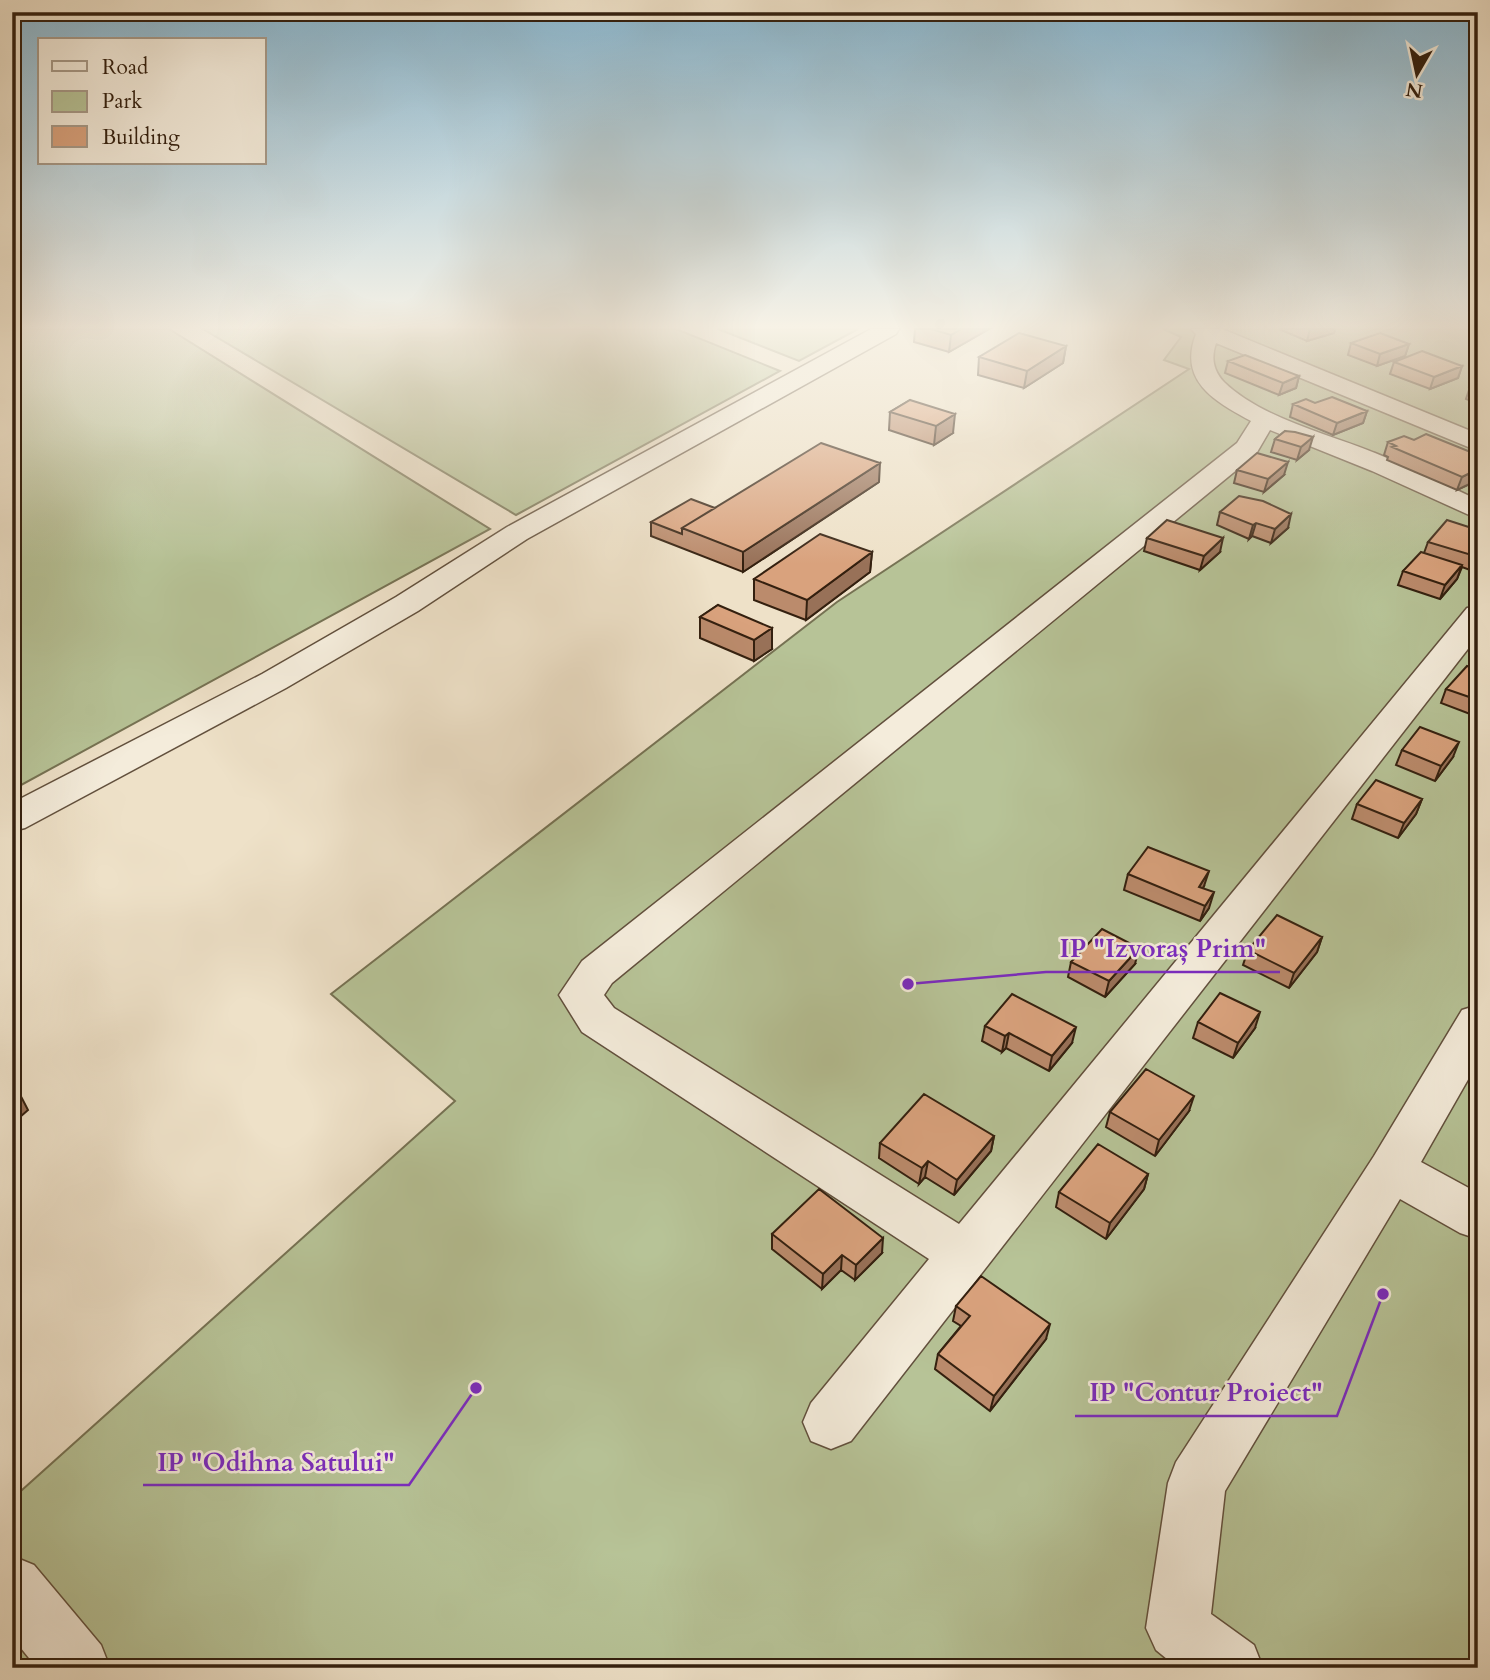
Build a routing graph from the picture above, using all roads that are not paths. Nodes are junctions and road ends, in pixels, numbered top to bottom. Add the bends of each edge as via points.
1 (745, 407) edge
2 (1245, 407) edge
3 (1392, 407) edge
4 (1265, 418) junction
5 (1478, 443) edge
6 (1478, 511) edge
7 (1478, 615) edge
8 (12, 819) edge
9 (1478, 1023) edge
10 (1391, 1170) junction
11 (1478, 1218) edge
12 (965, 1255) junction
13 (831, 1422) dead end
14 (12, 1587) edge
15 (78, 1668) edge
16 (1231, 1668) edge

1 - 8 street via 517,533 274,681
2 - 4 street
3 - 5 street
4 - 6 street
4 - 12 street via 1247,448 597,972 581,995 598,1020
7 - 12 street
9 - 10 street
10 - 11 street
10 - 16 street via 1197,1483 1178,1629
12 - 13 street
14 - 15 street

